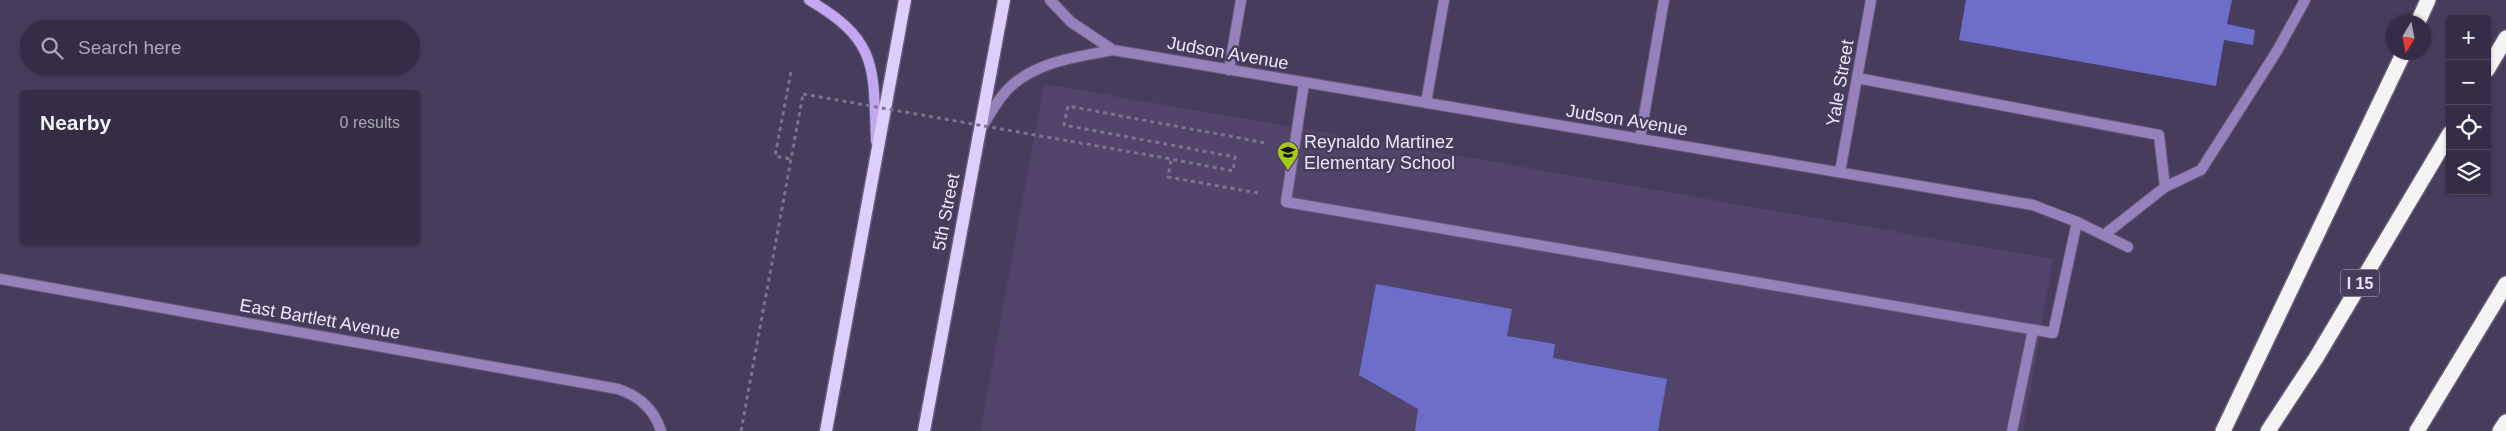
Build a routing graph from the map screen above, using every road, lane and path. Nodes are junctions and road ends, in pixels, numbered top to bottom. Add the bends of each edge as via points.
1 (809, 0) edge
2 (905, 0) edge
3 (1004, 0) edge
4 (1050, 0) edge
5 (1241, 0) edge
6 (1444, 0) edge
7 (1664, 0) edge
8 (1871, 0) edge
9 (2305, 0) edge
10 (2428, 0) edge
11 (2421, 15) edge
12 (2506, 38) edge
13 (1114, 50) junction
14 (2400, 60) edge
15 (2491, 63) edge
16 (1229, 70) junction
17 (791, 72) dead end
18 (1857, 78) junction
19 (1304, 83) junction
20 (1426, 103) junction
21 (980, 130) junction
22 (1640, 139) junction
23 (2446, 140) edge
24 (1266, 143) dead end
25 (792, 159) junction
26 (1171, 159) junction
27 (876, 160) junction
28 (1840, 172) junction
29 (2165, 187) junction
30 (1258, 193) dead end
31 (2077, 222) junction
32 (2104, 235) junction
33 (2128, 247) dead end
34 (0, 279) edge
35 (2506, 284) edge
36 (2033, 330) junction
37 (2506, 422) edge
38 (661, 431) edge
39 (741, 431) edge
40 (826, 431) edge
41 (924, 431) edge
42 (2012, 431) edge
43 (2223, 431) edge
44 (2268, 431) edge
45 (2417, 431) edge
46 (2500, 431) edge

1 - 27 street via 841,20 863,45 872,77
2 - 27 main road
3 - 21 main road, 5th Street
4 - 13 street, Judson Avenue via 1071,22
5 - 16 street
6 - 20 street
7 - 22 street
8 - 18 street, Yale Street
9 - 29 street via 2277,51 2201,170
10 - 11 highway
12 - 15 highway
13 - 16 street, Judson Avenue
13 - 21 street, Judson Avenue via 1047,64 1032,72 1009,88
14 - 43 highway
16 - 19 street, Judson Avenue
17 - 25 path via 775,156
18 - 28 street, Yale Street
18 - 29 street via 2159,135
19 - 20 street, Judson Avenue
19 - 36 street via 1286,202
20 - 22 street, Judson Avenue
21 - 41 main road, 5th Street
22 - 28 street, Judson Avenue
23 - 44 highway, I 15 via 2316,358
24 - 26 path via 1068,106 1064,125 1236,156 1233,171
25 - 26 path, bridge via 803,94
25 - 39 path
26 - 30 path via 1168,177
27 - 40 main road
28 - 31 street, Judson Avenue via 2033,205
29 - 32 street
31 - 32 street, Judson Avenue
31 - 36 street via 2053,333
32 - 33 street, Judson Avenue
34 - 38 street, East Bartlett Avenue via 618,389 634,394 649,407
35 - 45 highway
36 - 42 street
37 - 46 highway

